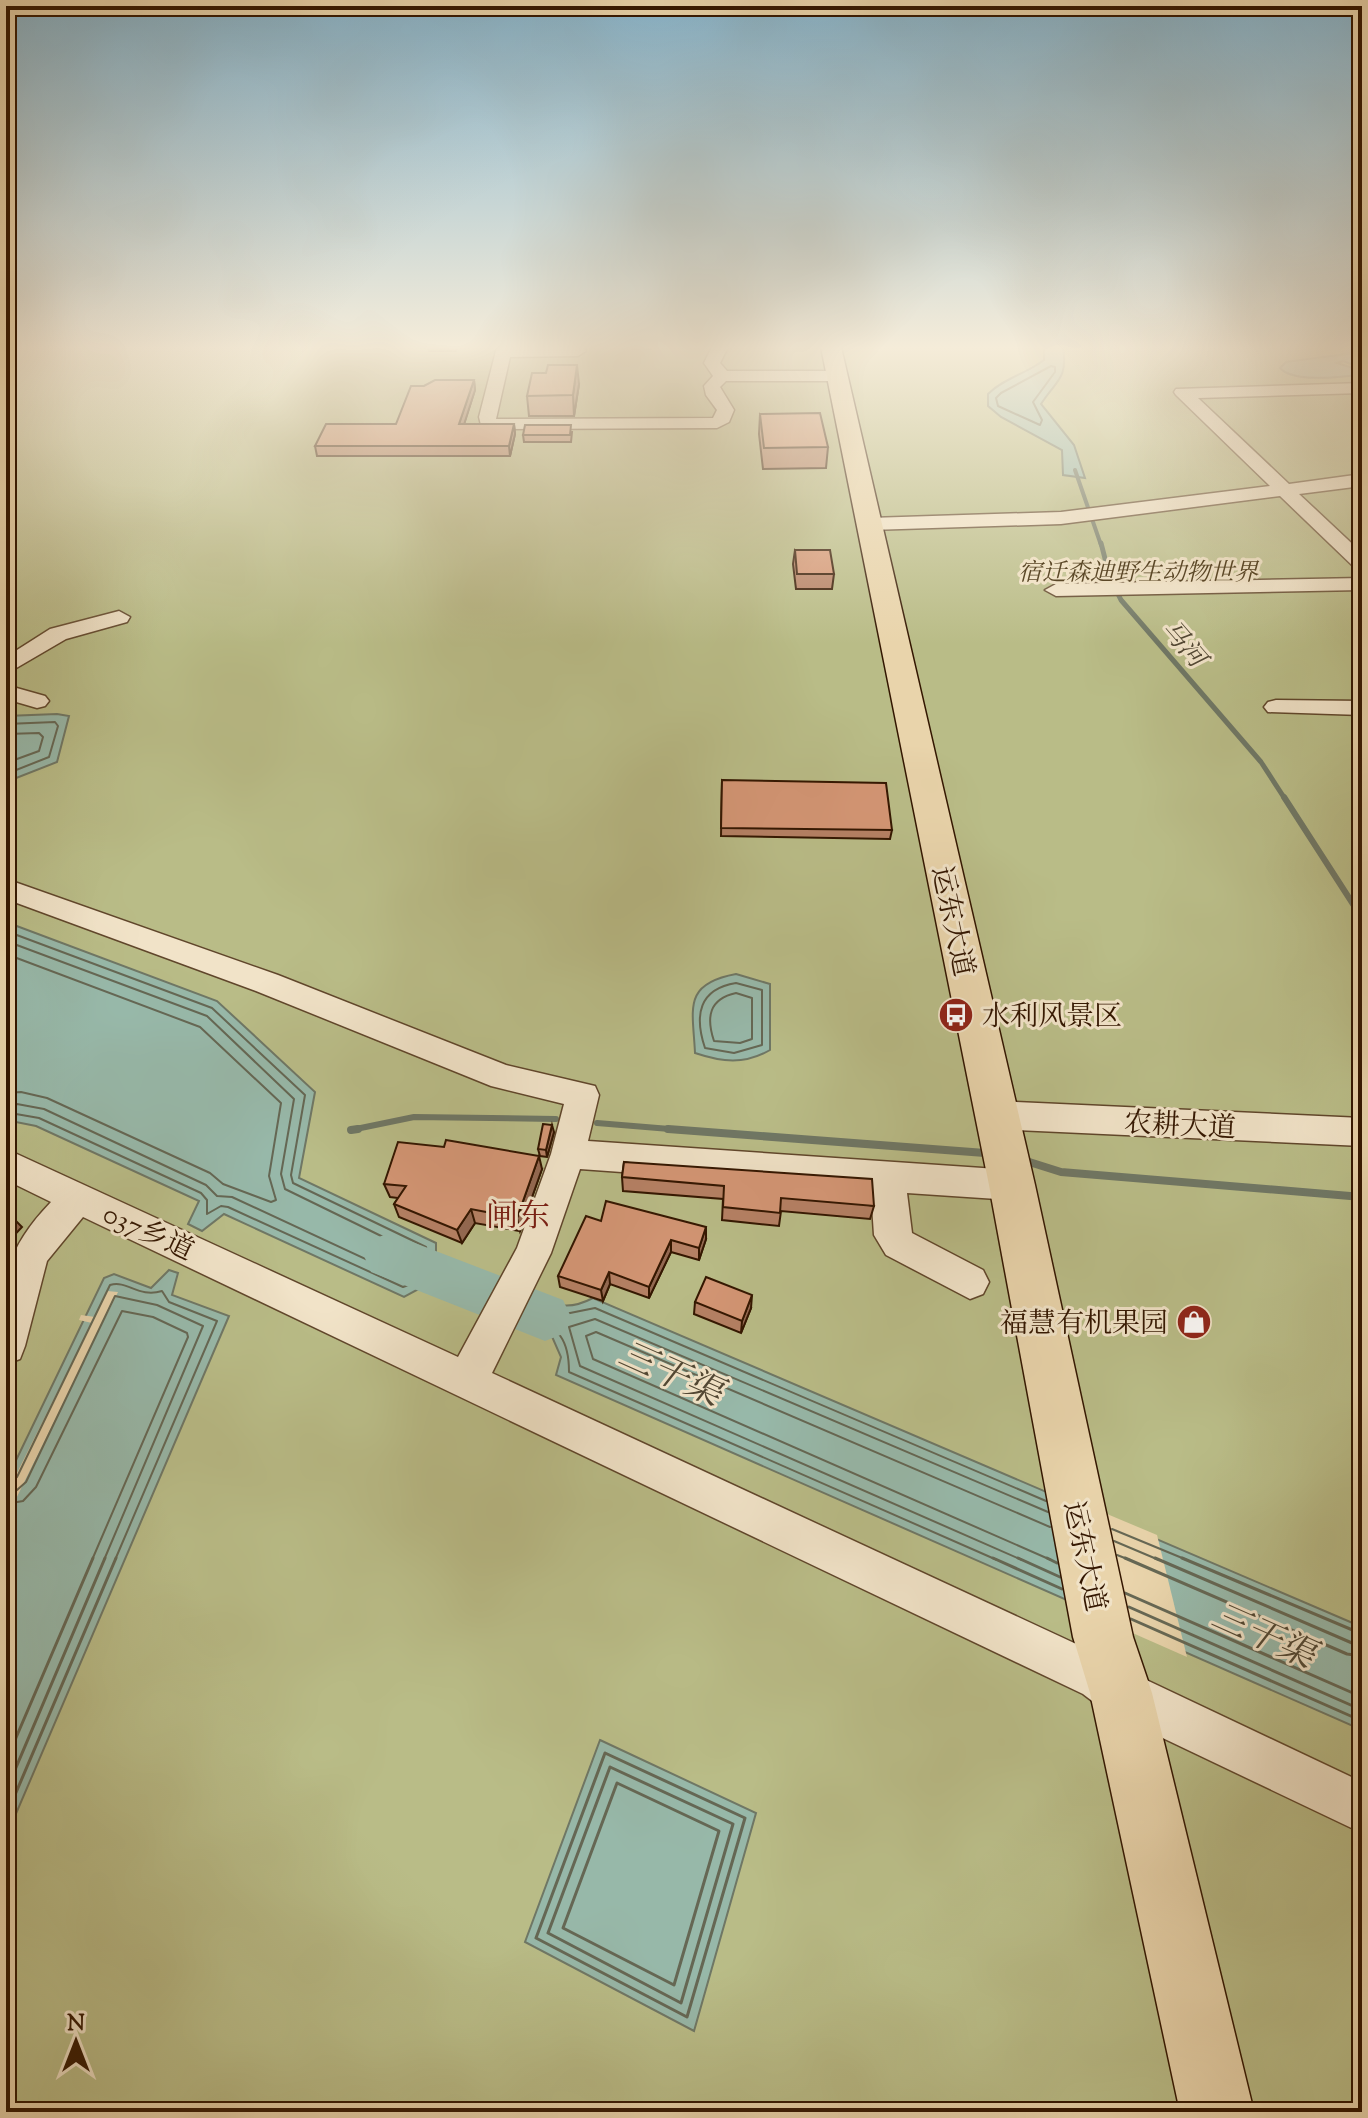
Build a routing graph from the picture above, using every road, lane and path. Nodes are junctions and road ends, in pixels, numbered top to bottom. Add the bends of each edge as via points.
1 (853, 446) edge
2 (1240, 446) edge
3 (1362, 480) edge
4 (1286, 489) junction
5 (870, 524) junction
6 (1362, 564) edge
7 (1362, 584) edge
8 (1056, 590) dead end
9 (119, 617) dead end
10 (6, 667) edge
11 (6, 692) edge
12 (37, 701) dead end
13 (1276, 707) dead end
14 (1362, 708) edge
15 (6, 889) edge
16 (997, 1115) junction
17 (1362, 1132) edge
18 (568, 1154) junction
19 (9, 1166) edge
20 (888, 1176) junction
21 (1012, 1185) junction
22 (78, 1198) junction
23 (970, 1282) dead end
24 (6, 1346) edge
25 (474, 1366) junction
26 (1108, 1669) junction
27 (1362, 1808) edge
28 (1195, 2112) edge
29 (1217, 2112) edge

1 - 5 main road, 运东大道
2 - 4 street
3 - 4 street
4 - 5 street via 1061,518
4 - 6 street
5 - 16 main road, 运东大道
7 - 8 street
9 - 10 street via 58,634
11 - 12 street
13 - 14 street
15 - 18 street via 267,983 502,1077 583,1095
16 - 17 street, 农耕大道
16 - 21 main road, 运东大道
18 - 20 street
18 - 25 street via 526,1266
19 - 22 street, 037乡道
20 - 21 street
20 - 23 street via 892,1235 899,1244
21 - 26 main road, 运东大道
22 - 24 street via 28,1261
22 - 25 street, 037乡道 via 292,1298
25 - 26 street, 037乡道
26 - 27 street, 037乡道
26 - 28 main road, 运东大道
26 - 29 main road, 运东大道

